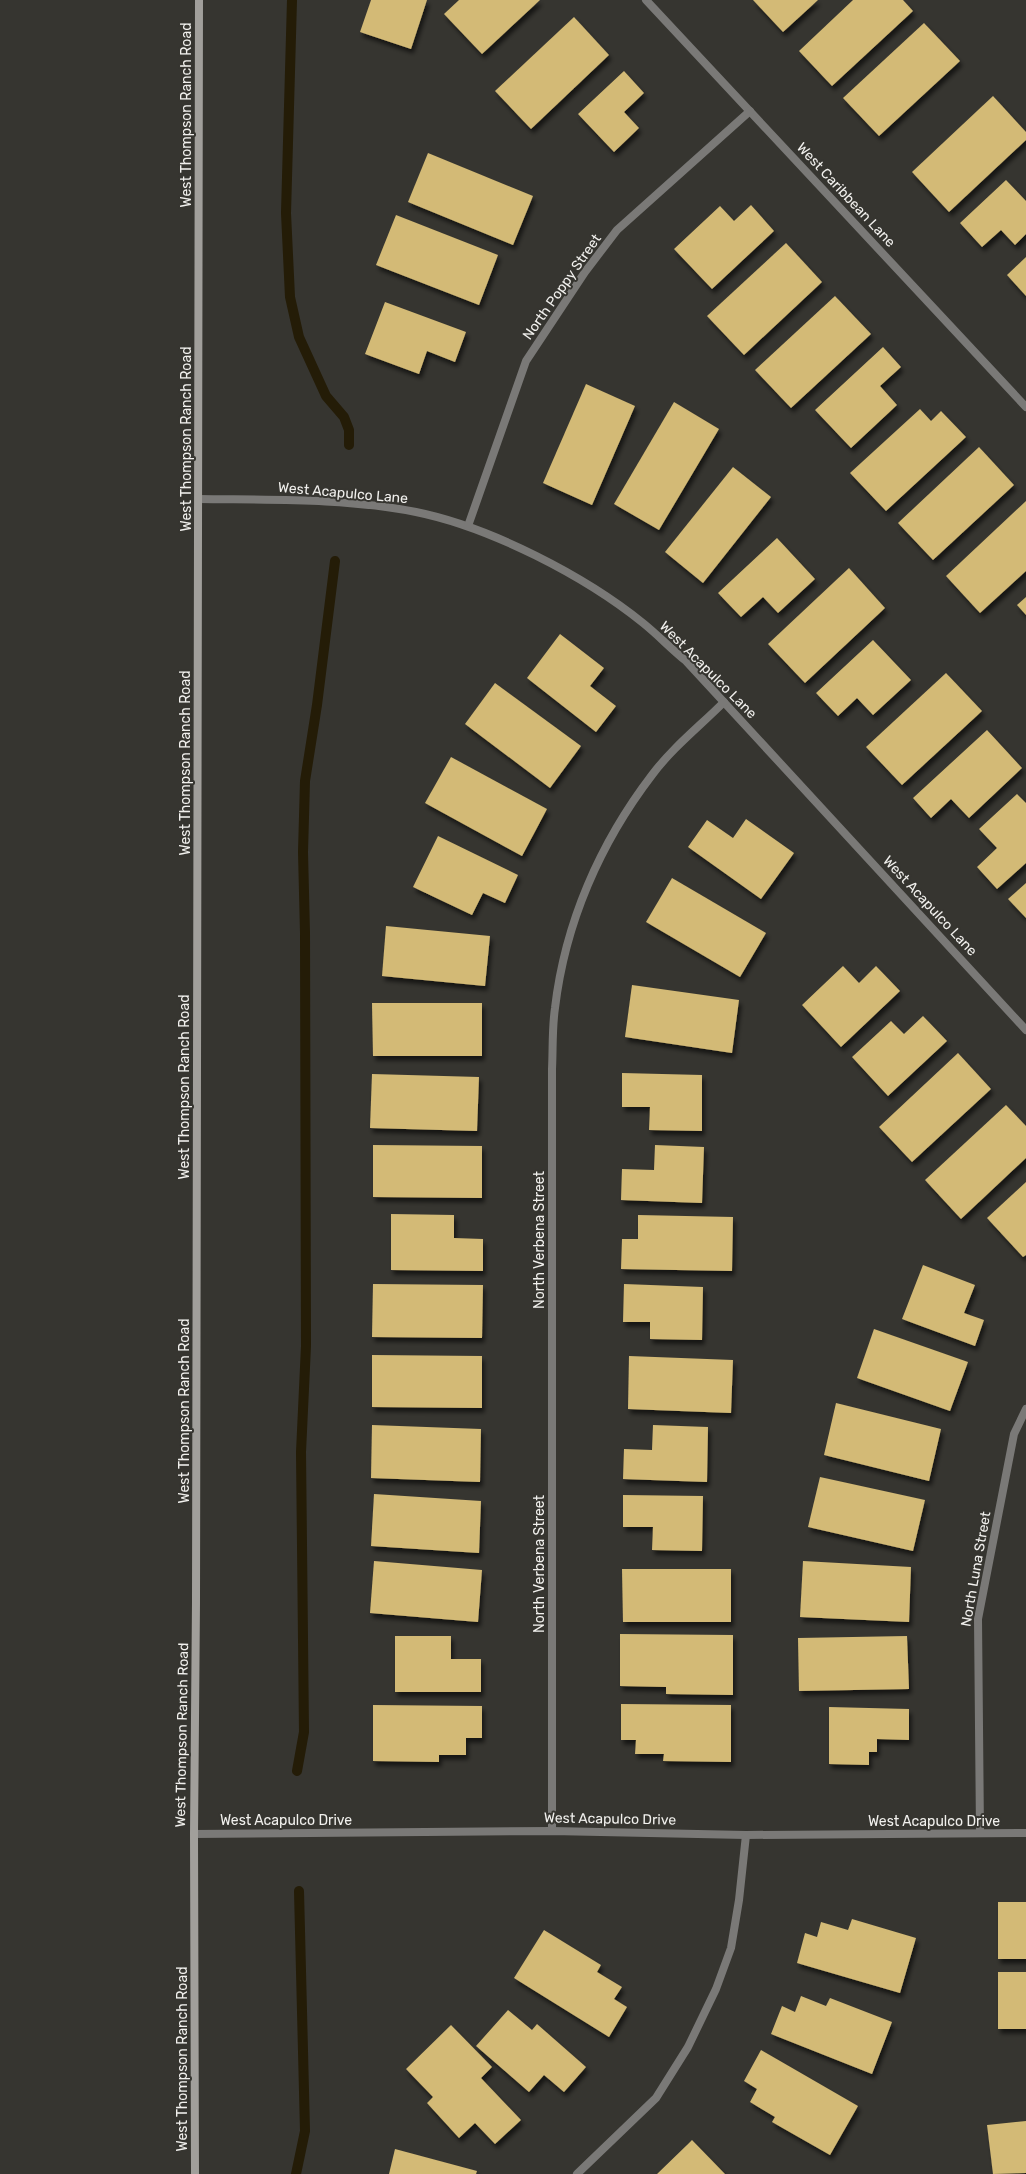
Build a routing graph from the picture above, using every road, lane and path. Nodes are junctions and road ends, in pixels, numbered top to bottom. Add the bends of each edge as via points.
1 (199, 0) edge
2 (646, 0) edge
3 (750, 111) junction
4 (1026, 407) edge
5 (199, 499) junction
6 (468, 526) junction
7 (724, 702) junction
8 (1026, 1030) edge
9 (1026, 1409) edge
10 (552, 1831) junction
11 (980, 1833) junction
12 (1026, 1833) edge
13 (194, 1834) junction
14 (746, 1835) junction
15 (196, 2174) edge
16 (577, 2174) edge

1 - 5 main road, West Thompson Ranch Road
2 - 3 street, West Caribbean Lane
3 - 4 street, West Caribbean Lane
3 - 6 street, North Poppy Street via 617,230 585,272 526,361
5 - 6 street, West Acapulco Lane via 281,500 377,506 417,512
5 - 13 main road, West Thompson Ranch Road
6 - 7 street, West Acapulco Lane via 551,563 597,591 642,623 686,662
7 - 8 street, West Acapulco Lane
7 - 10 street, North Verbena Street via 652,774 613,832 593,870 573,924 554,1008
9 - 11 street, North Luna Street via 1014,1434 978,1619
10 - 13 street, West Acapulco Drive
10 - 14 street, West Acapulco Drive
11 - 12 street, West Acapulco Drive
11 - 14 street, West Acapulco Drive
13 - 15 main road, West Thompson Ranch Road
14 - 16 street via 739,1900 730,1948 716,1989 688,2047 656,2098

